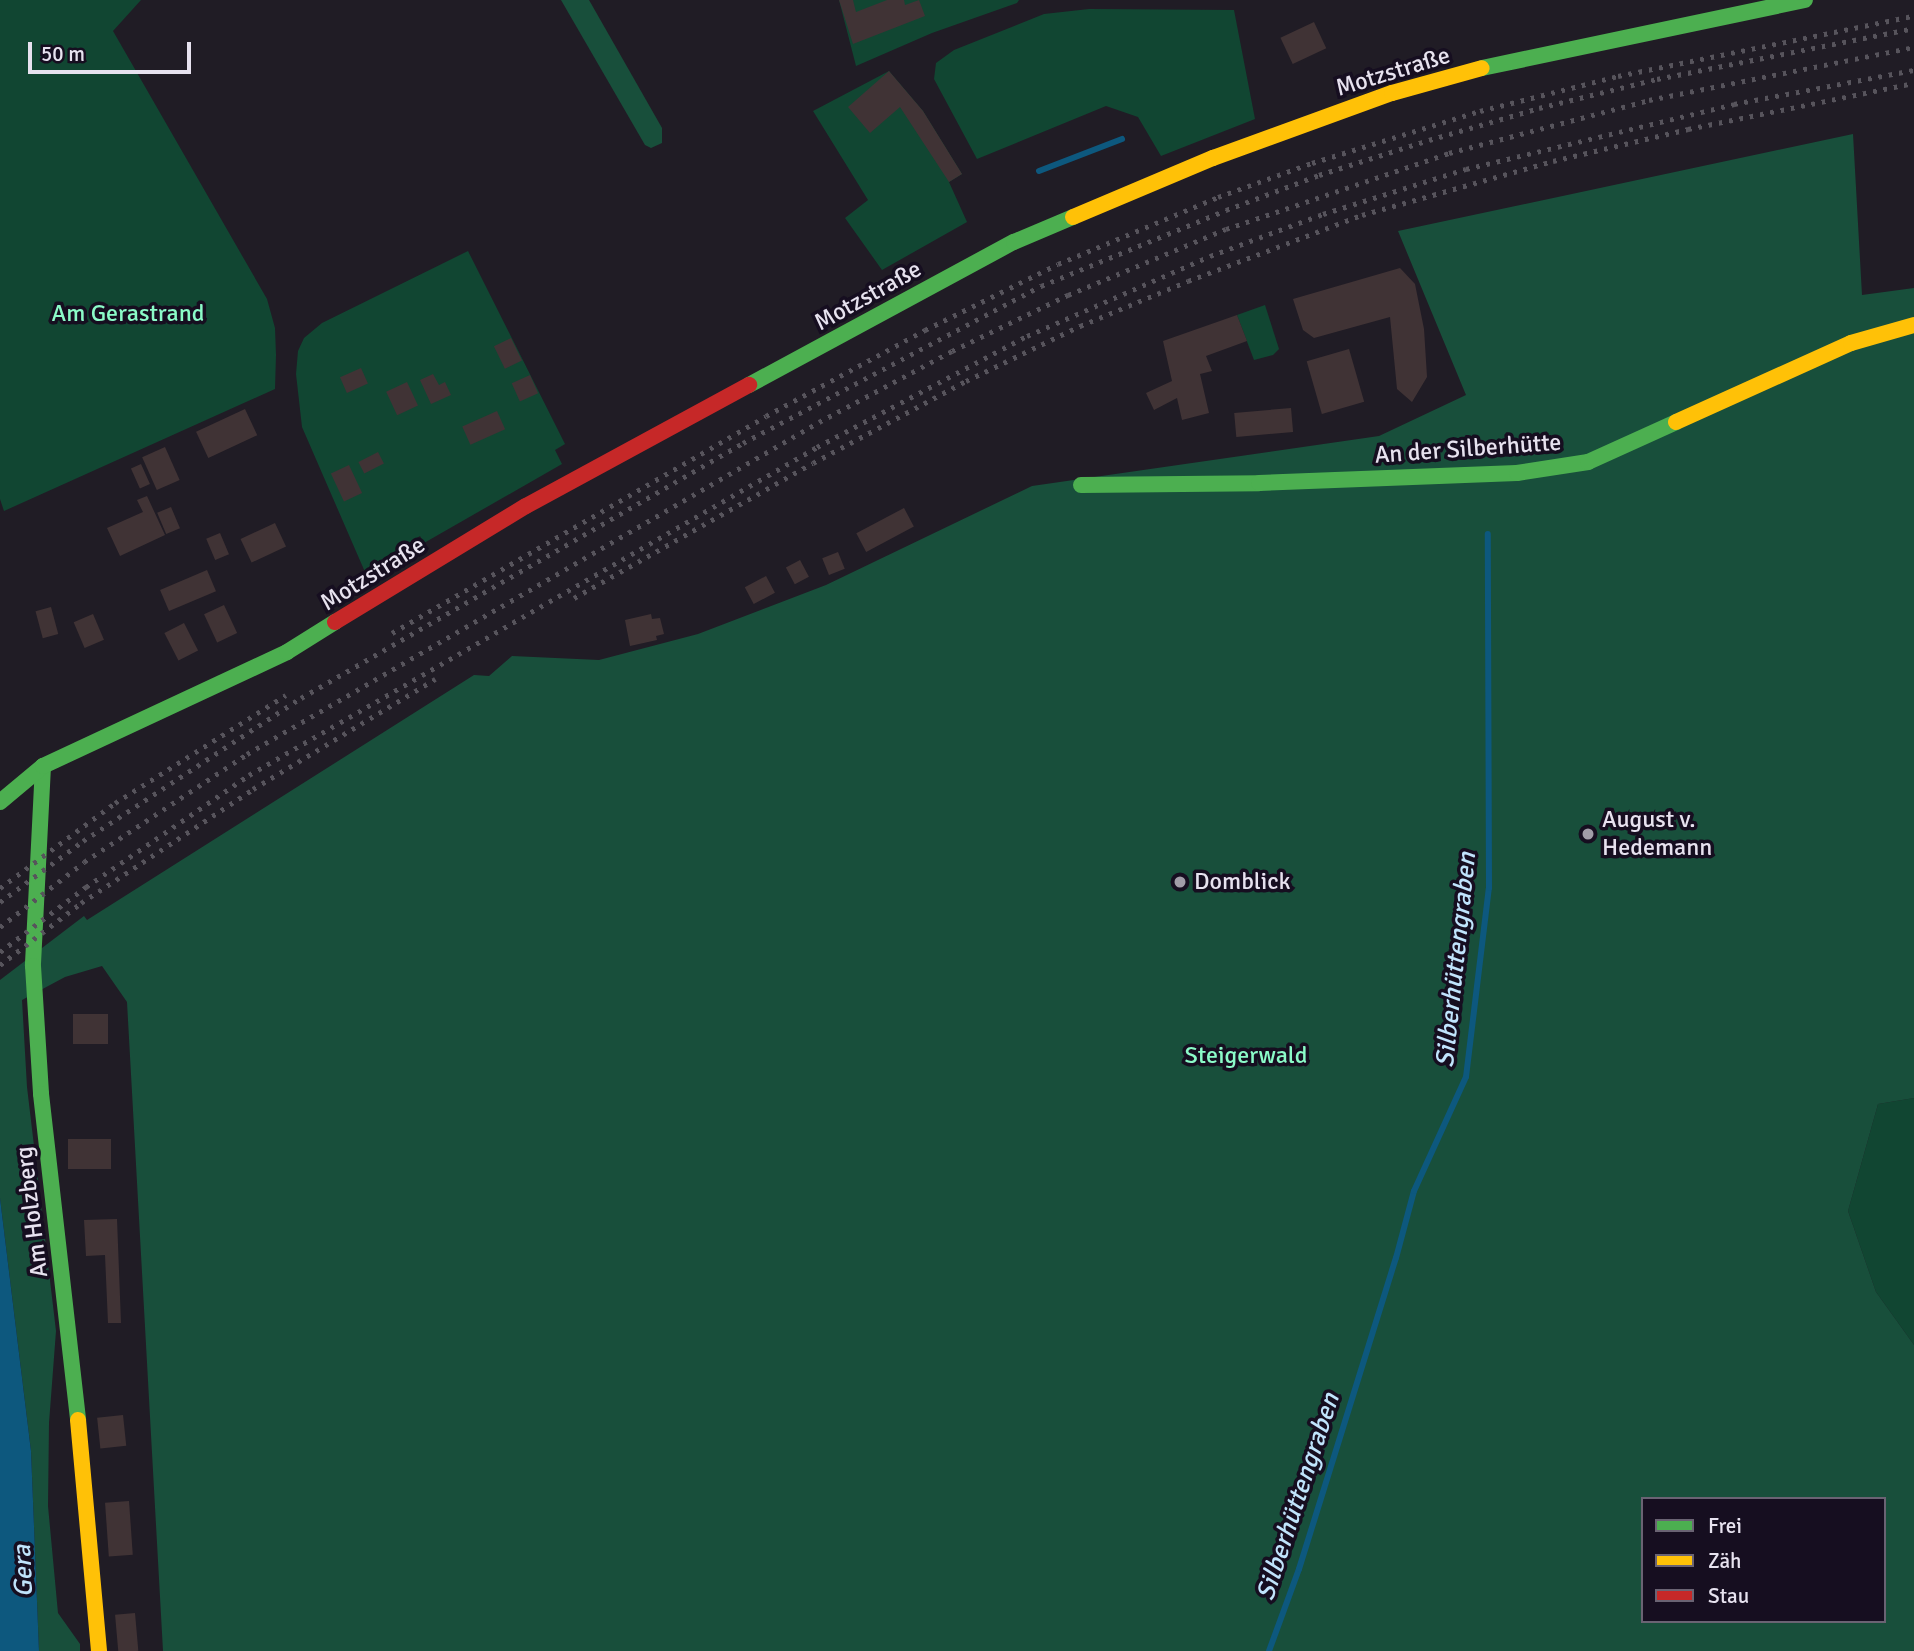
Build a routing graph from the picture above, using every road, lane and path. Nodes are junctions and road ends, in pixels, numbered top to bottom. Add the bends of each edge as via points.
1 (1805, 0) edge
2 (1914, 325) edge
3 (1081, 485) dead end
4 (43, 766) junction
5 (0, 802) edge
6 (99, 1651) edge

1 - 4 street, Motzstraße via 1516,59 1392,93 1213,158 1014,242 526,506 287,652
2 - 3 street, An der Silberhütte via 1851,343 1588,462 1517,473
4 - 5 street, Motzstraße
4 - 6 street, Am Holzberg via 33,966 41,1094 74,1375

